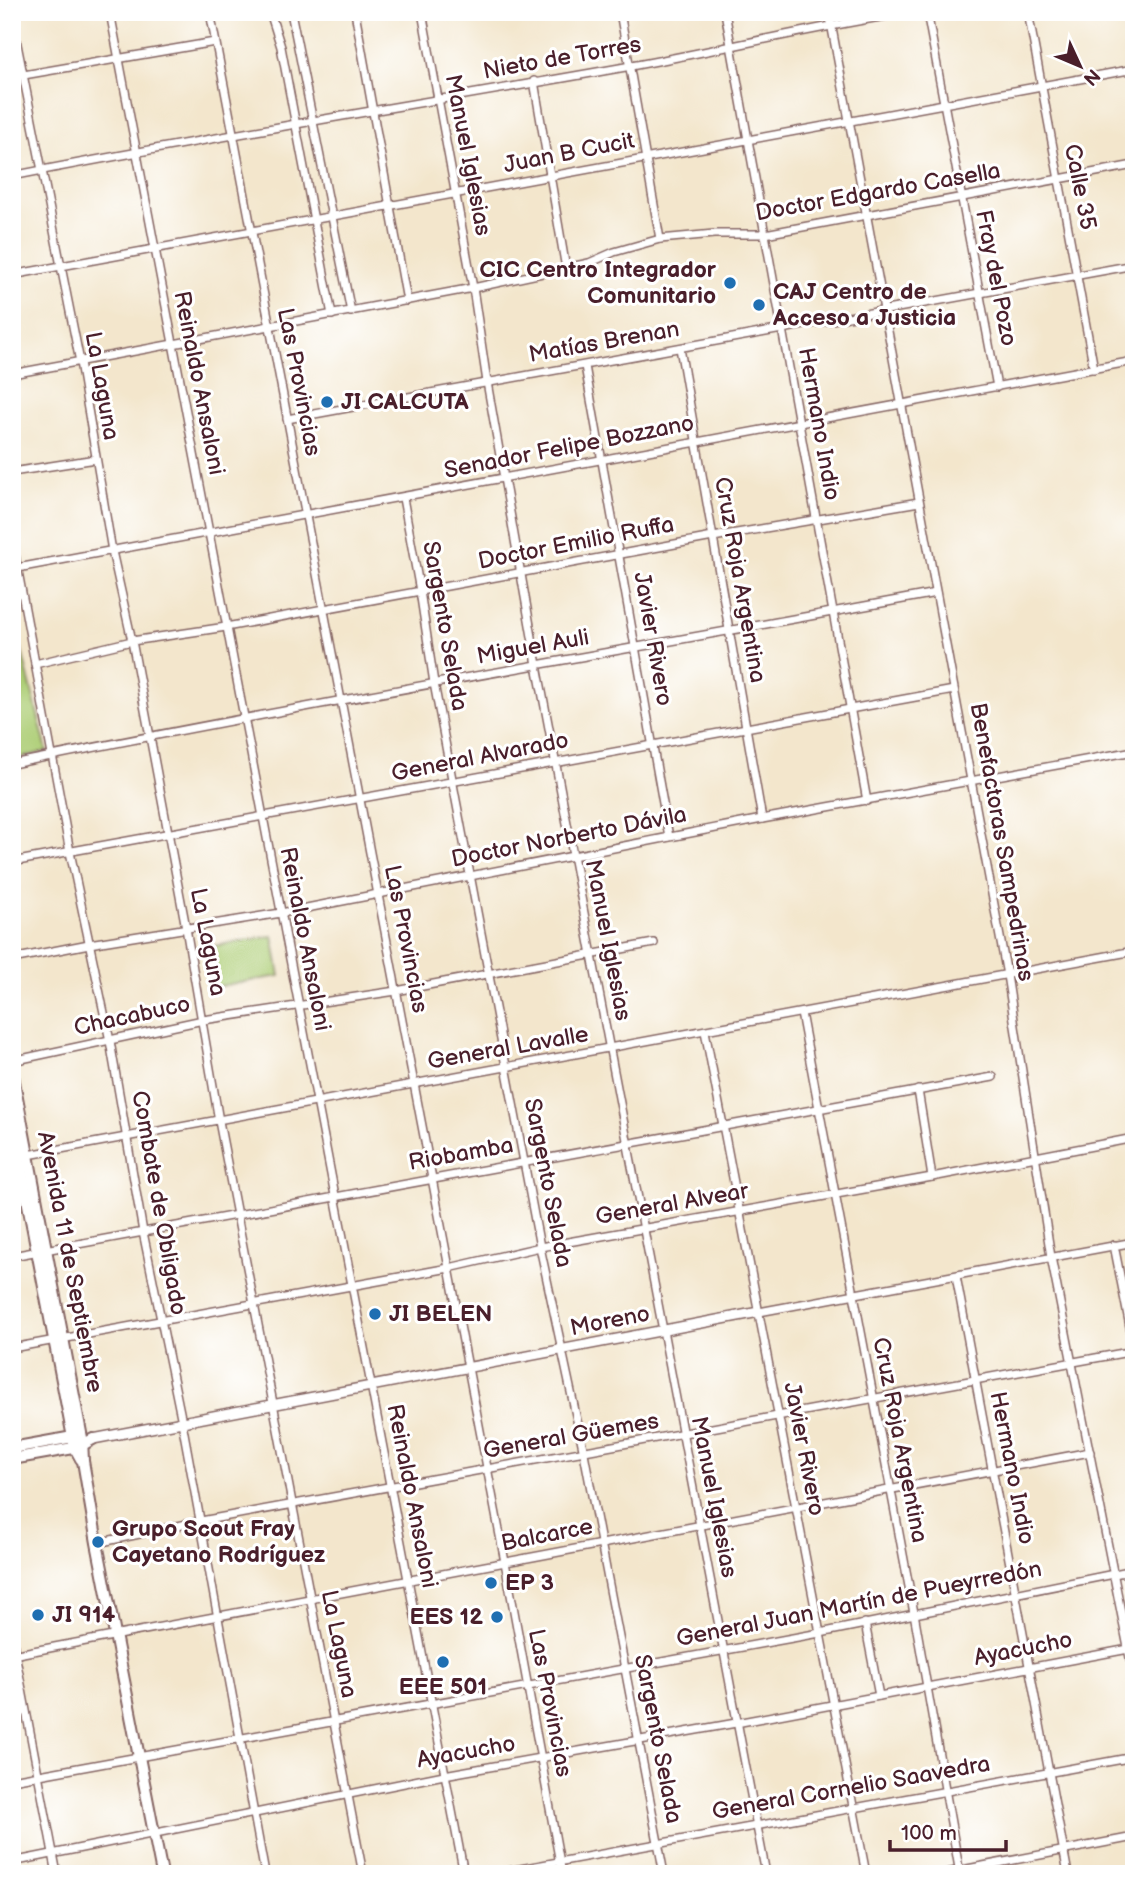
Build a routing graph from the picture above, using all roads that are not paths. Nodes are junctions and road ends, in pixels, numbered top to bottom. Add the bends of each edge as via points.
1 (110, 12) edge
2 (210, 12) edge
3 (270, 12) edge
4 (291, 12) edge
5 (355, 12) edge
6 (422, 12) edge
7 (620, 12) edge
8 (725, 12) edge
9 (829, 12) edge
10 (911, 12) edge
11 (927, 12) edge
12 (1028, 12) edge
13 (12, 19) edge
14 (831, 24) junction
15 (215, 41) junction
16 (731, 47) junction
17 (118, 60) junction
18 (629, 66) junction
19 (1134, 69) edge
20 (25, 75) junction
21 (12, 77) edge
22 (534, 81) junction
23 (1042, 86) junction
24 (438, 100) junction
25 (944, 104) junction
26 (372, 110) junction
27 (312, 122) junction
28 (849, 122) junction
29 (296, 125) junction
30 (233, 135) junction
31 (748, 140) junction
32 (136, 152) junction
33 (645, 159) junction
34 (1134, 165) edge
35 (42, 170) junction
36 (12, 176) edge
37 (552, 177) junction
38 (1059, 179) junction
39 (456, 193) junction
40 (961, 197) junction
41 (388, 206) junction
42 (866, 215) junction
43 (332, 216) junction
44 (315, 219) junction
45 (251, 231) junction
46 (765, 234) junction
47 (660, 239) junction
48 (154, 248) junction
49 (1134, 265) edge
50 (61, 266) junction
51 (566, 269) junction
52 (12, 275) edge
53 (1077, 275) junction
54 (473, 288) junction
55 (979, 293) junction
56 (407, 301) junction
57 (884, 311) junction
58 (351, 312) junction
59 (332, 315) junction
60 (269, 327) junction
61 (782, 329) junction
62 (172, 345) junction
63 (680, 348) junction
64 (1134, 361) edge
65 (80, 362) junction
66 (585, 366) junction
67 (1094, 369) junction
68 (12, 374) edge
69 (487, 382) junction
70 (997, 387) junction
71 (901, 404) junction
72 (287, 419) junction
73 (799, 423) junction
74 (696, 442) junction
75 (96, 458) junction
76 (602, 460) junction
77 (12, 472) edge
78 (504, 478) junction
79 (403, 498) junction
80 (919, 502) junction
81 (305, 515) junction
82 (817, 520) junction
83 (208, 533) junction
84 (713, 537) junction
85 (12, 539) edge
86 (112, 551) junction
87 (619, 555) junction
88 (15, 569) edge
89 (521, 574) junction
90 (420, 591) junction
91 (936, 593) junction
92 (323, 608) junction
93 (834, 612) junction
94 (226, 627) junction
95 (729, 632) junction
96 (132, 641) junction
97 (635, 649) junction
98 (35, 664) junction
99 (537, 665) junction
100 (434, 683) junction
101 (954, 690) junction
102 (339, 701) junction
103 (851, 708) junction
104 (244, 719) junction
105 (746, 727) junction
106 (149, 736) junction
107 (652, 744) junction
108 (1134, 751) edge
109 (52, 756) junction
110 (556, 762) junction
111 (12, 764) edge
112 (453, 782) junction
113 (971, 782) junction
114 (360, 799) junction
115 (867, 801) junction
116 (262, 816) junction
117 (762, 819) junction
118 (167, 833) junction
119 (669, 837) junction
120 (70, 852) junction
121 (573, 857) junction
122 (12, 862) edge
123 (470, 876) junction
124 (378, 894) junction
125 (281, 913) junction
126 (186, 928) junction
127 (654, 943) dead end
128 (89, 944) junction
129 (1134, 951) edge
130 (592, 954) junction
131 (12, 959) edge
132 (489, 974) junction
133 (1007, 975) junction
134 (396, 991) junction
135 (299, 1007) junction
136 (801, 1013) junction
137 (203, 1020) junction
138 (705, 1031) junction
139 (110, 1041) junction
140 (609, 1049) junction
141 (12, 1061) edge
142 (506, 1068) junction
143 (12, 1071) edge
144 (993, 1077) dead end
145 (414, 1085) junction
146 (918, 1090) junction
147 (317, 1103) junction
148 (818, 1108) junction
149 (12, 1121) edge
150 (219, 1121) junction
151 (723, 1126) junction
152 (127, 1138) junction
153 (1134, 1138) edge
154 (627, 1143) junction
155 (20, 1157) edge
156 (1035, 1157) junction
157 (524, 1162) junction
158 (932, 1177) junction
159 (432, 1178) junction
160 (834, 1194) junction
161 (335, 1196) junction
162 (739, 1211) junction
163 (237, 1214) junction
164 (643, 1229) junction
165 (143, 1232) junction
166 (1134, 1242) edge
167 (1114, 1245) junction
168 (540, 1247) junction
169 (42, 1251) junction
170 (12, 1256) edge
171 (1051, 1257) junction
172 (449, 1268) junction
173 (956, 1276) junction
174 (352, 1286) junction
175 (853, 1294) junction
176 (254, 1304) junction
177 (759, 1312) junction
178 (161, 1320) junction
179 (662, 1330) junction
180 (59, 1340) junction
181 (12, 1348) edge
182 (562, 1349) junction
183 (1134, 1349) edge
184 (1072, 1363) junction
185 (468, 1366) junction
186 (976, 1380) junction
187 (371, 1384) junction
188 (873, 1400) junction
189 (273, 1405) junction
190 (779, 1417) junction
191 (182, 1422) junction
192 (682, 1435) junction
193 (81, 1441) junction
194 (12, 1448) edge
195 (1090, 1452) junction
196 (584, 1453) junction
197 (12, 1459) edge
198 (488, 1470) junction
199 (992, 1470) junction
200 (390, 1488) junction
201 (889, 1490) junction
202 (292, 1506) junction
203 (796, 1507) junction
204 (201, 1521) junction
205 (699, 1526) junction
206 (97, 1543) junction
207 (602, 1544) junction
208 (505, 1562) junction
209 (1134, 1570) edge
210 (1113, 1573) junction
211 (408, 1581) junction
212 (1016, 1594) junction
213 (310, 1599) junction
214 (914, 1613) junction
215 (218, 1615) junction
216 (865, 1623) junction
217 (820, 1633) junction
218 (116, 1636) junction
219 (12, 1637) edge
220 (1131, 1648) edge
221 (723, 1650) junction
222 (14, 1654) edge
223 (625, 1668) junction
224 (1029, 1668) junction
225 (1134, 1678) edge
226 (526, 1685) junction
227 (926, 1687) junction
228 (879, 1696) junction
229 (432, 1705) junction
230 (834, 1705) junction
231 (334, 1721) junction
232 (737, 1723) junction
233 (241, 1738) junction
234 (638, 1741) junction
235 (1134, 1757) edge
236 (140, 1758) junction
237 (541, 1758) junction
238 (1049, 1772) junction
239 (39, 1775) junction
240 (444, 1775) junction
241 (12, 1780) edge
242 (945, 1790) junction
243 (348, 1794) junction
244 (853, 1807) junction
245 (255, 1812) junction
246 (756, 1825) junction
247 (154, 1832) junction
248 (1134, 1837) edge
249 (658, 1842) junction
250 (1064, 1851) junction
251 (54, 1854) junction
252 (560, 1861) junction
253 (12, 1862) edge
254 (960, 1872) edge
255 (57, 1874) edge
256 (162, 1874) edge
257 (265, 1874) edge
258 (363, 1874) edge
259 (464, 1874) edge
260 (492, 1874) edge
261 (562, 1874) edge
262 (664, 1874) edge
263 (766, 1874) edge
264 (866, 1874) edge
265 (941, 1874) edge
266 (1068, 1874) edge

1 - 17 street, Reinaldo Ansaloni
2 - 15 street, Las Provincias
3 - 29 street
4 - 27 street
5 - 26 street
6 - 24 street, Manuel Iglesias
7 - 18 street
8 - 16 street, Hermano Indio
9 - 14 street, Benefactoras Sampedrinas
10 - 14 street, Nieto de Torres
11 - 25 street, Fray del Pozo
12 - 23 street, Calle 35
13 - 20 street, La Laguna
14 - 16 street, Nieto de Torres
14 - 28 street, Benefactoras Sampedrinas
15 - 17 street
15 - 30 street, Las Provincias
16 - 18 street, Nieto de Torres
16 - 31 street, Hermano Indio
17 - 20 street
17 - 32 street, Reinaldo Ansaloni
18 - 22 street, Nieto de Torres
18 - 33 street
19 - 23 street, Juan B Cucit
20 - 21 street
20 - 35 street, La Laguna
22 - 24 street, Nieto de Torres
22 - 37 street
23 - 25 street, Juan B Cucit
23 - 38 street, Calle 35
24 - 26 street, Nieto de Torres
24 - 39 street, Manuel Iglesias
25 - 28 street, Juan B Cucit
25 - 40 street, Fray del Pozo
26 - 27 street, Nieto de Torres
26 - 41 street
27 - 29 street, Nieto de Torres
27 - 43 street
28 - 31 street, Juan B Cucit
28 - 42 street, Benefactoras Sampedrinas
29 - 30 street, Nieto de Torres
29 - 44 street
30 - 32 street, Nieto de Torres
30 - 45 street, Las Provincias
31 - 33 street, Juan B Cucit
31 - 46 street, Hermano Indio
32 - 35 street, Nieto de Torres
32 - 48 street, Reinaldo Ansaloni
33 - 37 street, Juan B Cucit
33 - 47 street
34 - 38 street, Doctor Edgardo Casella
35 - 36 street, Nieto de Torres
35 - 50 street, La Laguna
37 - 39 street, Juan B Cucit
37 - 51 street
38 - 40 street, Doctor Edgardo Casella
38 - 53 street, Calle 35
39 - 41 street, Juan B Cucit
39 - 54 street, Manuel Iglesias
40 - 42 street, Doctor Edgardo Casella
40 - 55 street, Fray del Pozo
41 - 43 street, Juan B Cucit
41 - 56 street
42 - 46 street, Doctor Edgardo Casella
42 - 57 street, Benefactoras Sampedrinas
43 - 44 street, Juan B Cucit
43 - 58 street
44 - 45 street, Juan B Cucit
44 - 59 street
45 - 48 street, Juan B Cucit
45 - 60 street, Las Provincias
46 - 47 street, Doctor Edgardo Casella
46 - 61 street, Hermano Indio
47 - 51 street, Doctor Edgardo Casella
48 - 50 street, Juan B Cucit
48 - 62 street, Reinaldo Ansaloni
49 - 53 street, Matías Brenan
50 - 52 street, Juan B Cucit
50 - 65 street, La Laguna
51 - 54 street, Doctor Edgardo Casella
53 - 55 street, Matías Brenan
53 - 67 street, Calle 35
54 - 56 street, Doctor Edgardo Casella
54 - 69 street, Manuel Iglesias
55 - 57 street, Matías Brenan
55 - 70 street, Fray del Pozo
56 - 58 street, Doctor Edgardo Casella
57 - 61 street, Matías Brenan
57 - 71 street, Benefactoras Sampedrinas
58 - 59 street, Doctor Edgardo Casella
59 - 60 street, Doctor Edgardo Casella
60 - 62 street, Doctor Edgardo Casella
60 - 72 street, Las Provincias
61 - 63 street, Matías Brenan
61 - 73 street, Hermano Indio
62 - 65 street, Doctor Edgardo Casella
62 - 83 street, Reinaldo Ansaloni
63 - 66 street, Matías Brenan
63 - 74 street, Cruz Roja Argentina
64 - 67 street, Senador Felipe Bozzano
65 - 68 street, Doctor Edgardo Casella
65 - 75 street, La Laguna
66 - 69 street, Matías Brenan
66 - 76 street, Javier Rivero
67 - 70 street, Senador Felipe Bozzano
69 - 72 street, Matías Brenan
69 - 78 street, Manuel Iglesias
70 - 71 street, Senador Felipe Bozzano
71 - 73 street, Senador Felipe Bozzano
71 - 80 street, Benefactoras Sampedrinas
72 - 81 street, Las Provincias
73 - 74 street, Senador Felipe Bozzano
73 - 82 street, Hermano Indio
74 - 76 street, Senador Felipe Bozzano
74 - 84 street, Cruz Roja Argentina
75 - 77 street
75 - 86 street, La Laguna
76 - 78 street, Senador Felipe Bozzano
76 - 87 street, Javier Rivero
78 - 79 street, Senador Felipe Bozzano
78 - 89 street, Manuel Iglesias
79 - 81 street, Senador Felipe Bozzano
79 - 90 street, Sargento Selada
80 - 82 street, Doctor Emilio Ruffa
80 - 91 street, Benefactoras Sampedrinas
81 - 83 street, Senador Felipe Bozzano
81 - 92 street, Las Provincias
82 - 84 street, Doctor Emilio Ruffa
82 - 93 street, Hermano Indio
83 - 86 street, Senador Felipe Bozzano
83 - 94 street, Reinaldo Ansaloni
84 - 87 street, Doctor Emilio Ruffa
84 - 95 street, Cruz Roja Argentina
85 - 88 street, Combate de Obligado
86 - 88 street, Senador Felipe Bozzano
86 - 96 street, La Laguna
87 - 89 street, Doctor Emilio Ruffa
87 - 97 street, Javier Rivero
88 - 98 street, Combate de Obligado
89 - 90 street, Doctor Emilio Ruffa
89 - 99 street, Manuel Iglesias
90 - 92 street, Doctor Emilio Ruffa
90 - 100 street, Sargento Selada
91 - 93 street, Miguel Auli
91 - 101 street, Benefactoras Sampedrinas
92 - 94 street, Doctor Emilio Ruffa
92 - 102 street, Las Provincias
93 - 95 street, Miguel Auli
93 - 103 street, Hermano Indio
94 - 96 street, Doctor Emilio Ruffa
94 - 104 street, Reinaldo Ansaloni
95 - 97 street, Miguel Auli
95 - 105 street, Cruz Roja Argentina
96 - 98 street, Doctor Emilio Ruffa
96 - 106 street, La Laguna
97 - 99 street, Miguel Auli
97 - 107 street, Javier Rivero
98 - 109 street, Combate de Obligado
99 - 100 street, Miguel Auli
99 - 110 street, Manuel Iglesias
100 - 102 street, Miguel Auli
100 - 112 street, Sargento Selada
101 - 103 street, General Alvarado
101 - 113 street, Benefactoras Sampedrinas
102 - 104 street, Miguel Auli
102 - 114 street, Las Provincias
103 - 105 street, General Alvarado
103 - 115 street, Hermano Indio
104 - 106 street, Miguel Auli
104 - 116 street, Reinaldo Ansaloni
105 - 107 street, General Alvarado
105 - 117 street, Cruz Roja Argentina
106 - 109 street, Miguel Auli
106 - 118 street, La Laguna
107 - 110 street, General Alvarado
107 - 119 street, Javier Rivero
108 - 113 street, Doctor Norberto Dávila
109 - 111 street, Miguel Auli
109 - 120 street, Combate de Obligado
110 - 112 street, General Alvarado
110 - 121 street, Manuel Iglesias
112 - 114 street, General Alvarado
112 - 123 street, Sargento Selada
113 - 115 street, Doctor Norberto Dávila
113 - 133 street, Benefactoras Sampedrinas
114 - 116 street, General Alvarado
114 - 124 street, Las Provincias
115 - 117 street, Doctor Norberto Dávila
116 - 118 street, General Alvarado
116 - 125 street, Reinaldo Ansaloni
117 - 119 street, Doctor Norberto Dávila
118 - 120 street, General Alvarado
118 - 126 street, La Laguna
119 - 121 street, Doctor Norberto Dávila
120 - 122 street, General Alvarado
120 - 128 street, Combate de Obligado
121 - 123 street, Doctor Norberto Dávila
121 - 130 street, Manuel Iglesias
123 - 124 street, Doctor Norberto Dávila
123 - 132 street, Sargento Selada
124 - 125 street, Doctor Norberto Dávila
124 - 134 street, Las Provincias
125 - 126 street, Doctor Norberto Dávila
125 - 135 street, Reinaldo Ansaloni
126 - 128 street, Doctor Norberto Dávila
126 - 137 street, La Laguna
127 - 130 street, Chacabuco
128 - 131 street, Doctor Norberto Dávila
128 - 139 street, Combate de Obligado
129 - 133 street, General Lavalle
130 - 132 street, Chacabuco
130 - 140 street, Manuel Iglesias
132 - 134 street, Chacabuco
132 - 142 street, Sargento Selada
133 - 136 street, General Lavalle
133 - 156 street, Benefactoras Sampedrinas
134 - 135 street, Chacabuco
134 - 145 street, Las Provincias
135 - 137 street, Chacabuco
135 - 147 street, Reinaldo Ansaloni
136 - 138 street, General Lavalle
136 - 148 street, Cruz Roja Argentina
137 - 139 street, Chacabuco
137 - 150 street, La Laguna
138 - 140 street, General Lavalle
138 - 151 street, Javier Rivero
139 - 141 street, Chacabuco
139 - 152 street, Combate de Obligado
140 - 142 street, General Lavalle
140 - 154 street, Manuel Iglesias
142 - 145 street, General Lavalle
142 - 157 street, Sargento Selada
143 - 155 main road, Avenida 11 de Septiembre
144 - 146 street, Riobamba
145 - 147 street, General Lavalle
145 - 159 street, Las Provincias
146 - 148 street, Riobamba
146 - 158 street
147 - 150 street, General Lavalle
147 - 161 street, Reinaldo Ansaloni
148 - 151 street, Riobamba
148 - 160 street, Cruz Roja Argentina
149 - 155 main road, Avenida 11 de Septiembre
150 - 152 street, General Lavalle
150 - 163 street, La Laguna
151 - 154 street, Riobamba
151 - 162 street, Javier Rivero
152 - 155 street, General Lavalle
152 - 165 street, Combate de Obligado
153 - 156 street, General Alvear
154 - 157 street, Riobamba
154 - 164 street, Manuel Iglesias
155 - 169 main road, Avenida 11 de Septiembre
156 - 158 street, General Alvear
156 - 171 street, Benefactoras Sampedrinas
157 - 159 street, Riobamba
157 - 168 street, Sargento Selada
158 - 160 street, General Alvear
159 - 161 street, Riobamba
159 - 172 street, Las Provincias
160 - 162 street, General Alvear
160 - 175 street, Cruz Roja Argentina
161 - 163 street, Riobamba
161 - 174 street, Reinaldo Ansaloni
162 - 164 street, General Alvear
162 - 177 street, Javier Rivero
163 - 165 street, Riobamba
163 - 176 street, La Laguna
164 - 168 street, General Alvear
164 - 179 street, Manuel Iglesias
165 - 169 street, Riobamba
165 - 178 street, Combate de Obligado
166 - 167 street, Moreno
167 - 171 street, Moreno
167 - 183 street
168 - 172 street, General Alvear
168 - 182 street, Sargento Selada
169 - 170 street, Riobamba
169 - 180 main road, Avenida 11 de Septiembre
171 - 173 street, Moreno
171 - 184 street, Benefactoras Sampedrinas
172 - 174 street, General Alvear
172 - 185 street, Las Provincias
173 - 175 street, Moreno
173 - 186 street, Hermano Indio
174 - 176 street, General Alvear
174 - 187 street, Reinaldo Ansaloni
175 - 177 street, Moreno
175 - 188 street, Cruz Roja Argentina
176 - 178 street, General Alvear
176 - 189 street, La Laguna
177 - 179 street, Moreno
177 - 190 street, Javier Rivero
178 - 180 street, General Alvear
178 - 191 street, Combate de Obligado
179 - 182 street, Moreno
179 - 192 street, Manuel Iglesias
180 - 181 street, General Alvear
180 - 193 main road, Avenida 11 de Septiembre
182 - 185 street, Moreno
182 - 196 street, Sargento Selada
183 - 184 street, General Güemes
184 - 186 street, General Güemes
184 - 195 street, Benefactoras Sampedrinas
185 - 187 street, Moreno
185 - 198 street, Las Provincias
186 - 188 street, General Güemes
186 - 199 street, Hermano Indio
187 - 189 street, Moreno
187 - 200 street, Reinaldo Ansaloni
188 - 190 street, General Güemes
188 - 201 street, Cruz Roja Argentina
189 - 191 street, Moreno
189 - 202 street, La Laguna
190 - 192 street, General Güemes
190 - 203 street, Javier Rivero
191 - 193 street, Moreno
191 - 204 street, Combate de Obligado
192 - 196 street, General Güemes
192 - 205 street, Manuel Iglesias
193 - 194 main road
193 - 197 main road
193 - 206 main road, Avenida 11 de Septiembre
195 - 199 street, Balcarce
195 - 210 street, Benefactoras Sampedrinas
196 - 198 street, General Güemes
196 - 207 street, Sargento Selada
198 - 200 street, General Güemes
198 - 208 street, Las Provincias
199 - 201 street, Balcarce
199 - 212 street, Hermano Indio
200 - 202 street, General Güemes
200 - 211 street, Reinaldo Ansaloni
201 - 203 street, Balcarce
201 - 214 street, Cruz Roja Argentina
202 - 204 street, General Güemes
202 - 213 street, La Laguna
203 - 205 street, Balcarce
203 - 217 street, Javier Rivero
204 - 206 street, General Güemes
204 - 215 street, Combate de Obligado
205 - 207 street, Balcarce
205 - 221 street, Manuel Iglesias
206 - 218 main road, Avenida 11 de Septiembre
207 - 208 street, Balcarce
207 - 223 street, Sargento Selada
208 - 211 street, Balcarce
208 - 226 street, Las Provincias
209 - 210 street, General Juan Martín de Pueyrredón
210 - 212 street, General Juan Martín de Pueyrredón
210 - 220 street, Benefactoras Sampedrinas
211 - 213 street, Balcarce
211 - 229 street, Reinaldo Ansaloni
212 - 214 street, General Juan Martín de Pueyrredón
212 - 224 street, Hermano Indio
213 - 215 street, Balcarce
213 - 231 street, La Laguna
214 - 216 street, General Juan Martín de Pueyrredón
214 - 227 street, Cruz Roja Argentina
215 - 218 street, Balcarce
215 - 233 street, Combate de Obligado
216 - 217 street, General Juan Martín de Pueyrredón
216 - 228 street
217 - 221 street, General Juan Martín de Pueyrredón
217 - 230 street, Javier Rivero
218 - 222 street, Balcarce
218 - 236 main road, Avenida 11 de Septiembre
219 - 222 street
220 - 224 street, Ayacucho
220 - 225 street, Benefactoras Sampedrinas
221 - 223 street, General Juan Martín de Pueyrredón
221 - 232 street, Manuel Iglesias
222 - 239 street
223 - 226 street, General Juan Martín de Pueyrredón
223 - 234 street, Sargento Selada
224 - 227 street, Ayacucho
224 - 238 street, Hermano Indio
226 - 229 street, General Juan Martín de Pueyrredón
226 - 237 street, Las Provincias
227 - 228 street, Ayacucho
227 - 242 street, Cruz Roja Argentina
228 - 230 street, Ayacucho
229 - 231 street, General Juan Martín de Pueyrredón
229 - 240 street, Reinaldo Ansaloni
230 - 232 street, Ayacucho
230 - 244 street, Javier Rivero
231 - 233 street, General Juan Martín de Pueyrredón
231 - 243 street, La Laguna
232 - 234 street, Ayacucho
232 - 246 street, Manuel Iglesias
233 - 236 street, General Juan Martín de Pueyrredón
233 - 245 street, Combate de Obligado
234 - 237 street, Ayacucho
234 - 249 street, Sargento Selada
235 - 238 street, General Cornelio Saavedra
236 - 239 street, General Juan Martín de Pueyrredón
236 - 247 main road, Avenida 11 de Septiembre
237 - 240 street, Ayacucho
237 - 252 street, Las Provincias
238 - 242 street, General Cornelio Saavedra
238 - 250 street, Hermano Indio
239 - 241 street, General Juan Martín de Pueyrredón
239 - 251 street
240 - 243 street, Ayacucho
240 - 259 street, Reinaldo Ansaloni
242 - 244 street, General Cornelio Saavedra
242 - 254 street, Cruz Roja Argentina
243 - 245 street, Ayacucho
243 - 258 street, La Laguna
244 - 246 street, General Cornelio Saavedra
244 - 264 street, Javier Rivero
245 - 247 street, Ayacucho
245 - 257 street, Combate de Obligado
246 - 249 street, General Cornelio Saavedra
246 - 263 street, Manuel Iglesias
247 - 251 street, Ayacucho
247 - 256 main road, Avenida 11 de Septiembre
248 - 250 street
249 - 252 street, General Cornelio Saavedra
249 - 262 street, Sargento Selada
250 - 254 street
250 - 266 street, Hermano Indio
251 - 253 street, Ayacucho
251 - 255 street
252 - 260 street, General Cornelio Saavedra
252 - 261 street, Las Provincias
254 - 265 street

